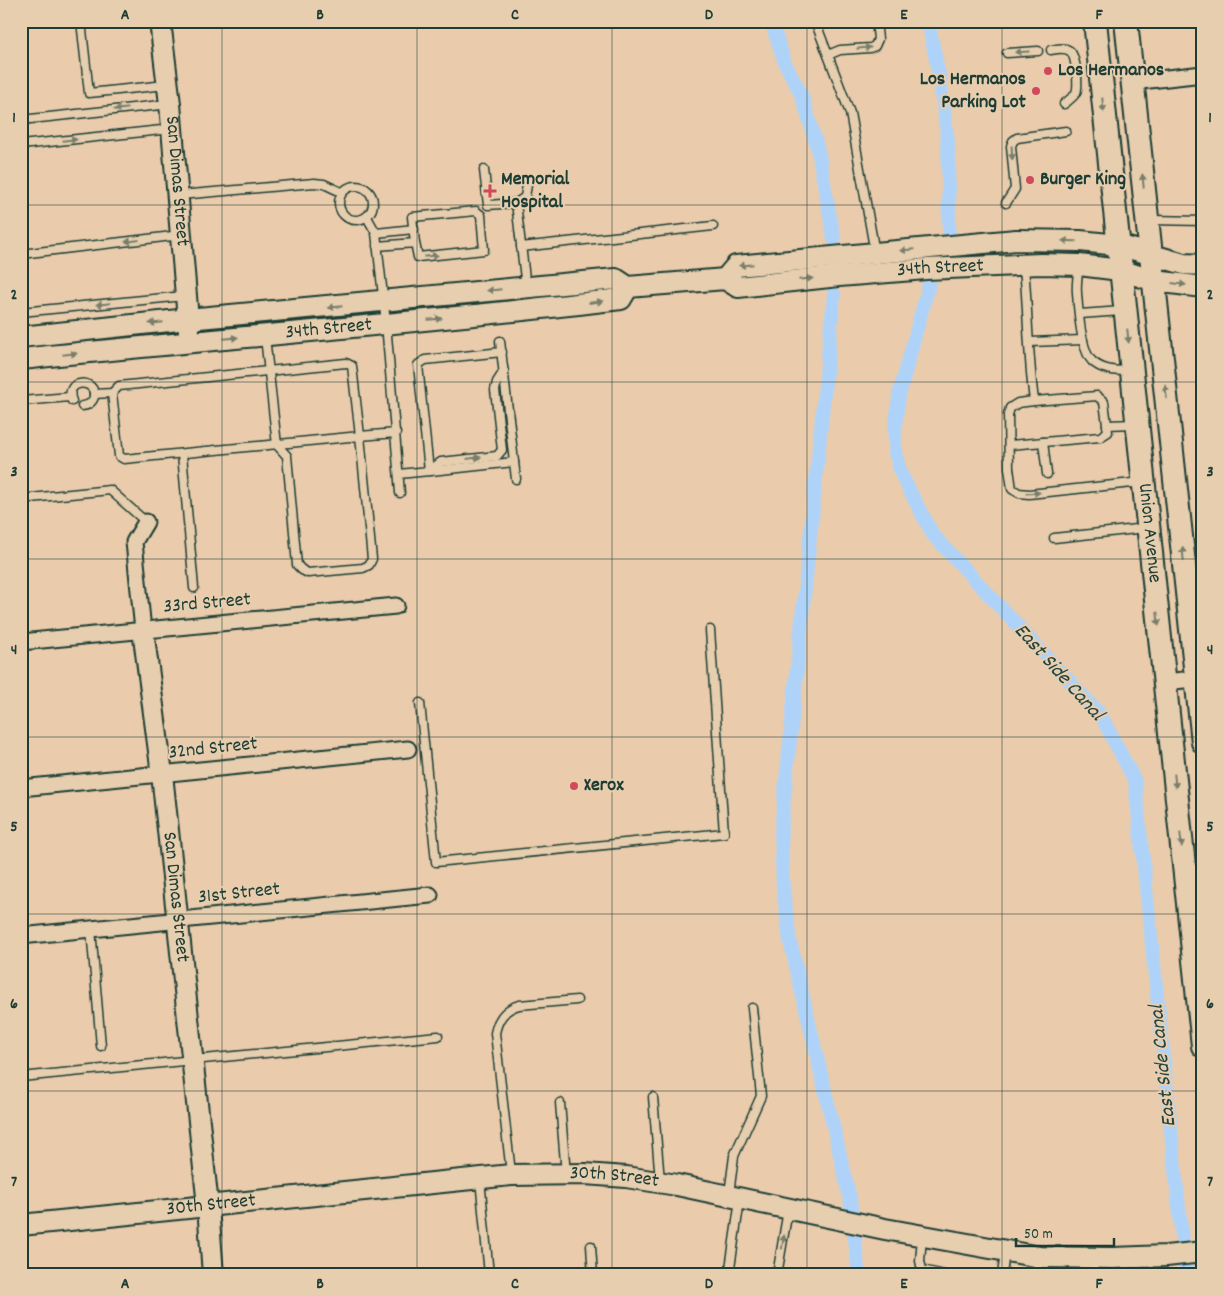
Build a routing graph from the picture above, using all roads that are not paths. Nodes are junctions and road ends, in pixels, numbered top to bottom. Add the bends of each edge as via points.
1 (81, 21) edge
2 (160, 21) edge
3 (815, 21) edge
4 (876, 21) edge
5 (1095, 21) edge
6 (1126, 21) edge
7 (1050, 50) dead end
8 (1038, 51) dead end
9 (1006, 54) dead end
10 (828, 55) junction
11 (1203, 74) edge
12 (1132, 82) junction
13 (167, 84) junction
14 (170, 104) junction
15 (1064, 104) dead end
16 (21, 120) edge
17 (172, 129) junction
18 (1066, 131) dead end
19 (21, 145) edge
20 (484, 170) dead end
21 (527, 185) dead end
22 (341, 192) junction
23 (178, 196) junction
24 (516, 203) junction
25 (1006, 203) dead end
26 (367, 217) junction
27 (1148, 220) junction
28 (1203, 221) edge
29 (713, 226) dead end
30 (414, 229) junction
31 (376, 233) junction
32 (181, 235) junction
33 (415, 242) junction
34 (1118, 245) junction
35 (377, 246) junction
36 (521, 247) junction
37 (21, 254) edge
38 (1152, 255) junction
39 (877, 263) junction
40 (1203, 264) edge
41 (1024, 265) junction
42 (1079, 265) junction
43 (1120, 270) junction
44 (1155, 281) junction
45 (526, 287) junction
46 (628, 287) junction
47 (1203, 287) edge
48 (186, 295) junction
49 (384, 302) junction
50 (1125, 310) junction
51 (21, 312) edge
52 (1080, 314) junction
53 (188, 319) junction
54 (386, 323) junction
55 (265, 335) junction
56 (21, 337) edge
57 (1083, 340) junction
58 (500, 341) dead end
59 (190, 342) junction
60 (1030, 342) junction
61 (502, 352) junction
62 (21, 359) edge
63 (269, 370) junction
64 (1131, 370) junction
65 (504, 371) junction
66 (112, 393) junction
67 (94, 394) junction
68 (21, 401) edge
69 (1034, 401) junction
70 (82, 406) dead end
71 (1137, 424) junction
72 (1107, 425) junction
73 (396, 433) junction
74 (360, 436) junction
75 (1043, 442) junction
76 (277, 445) junction
77 (1009, 445) junction
78 (182, 454) junction
79 (514, 462) junction
80 (429, 471) junction
81 (399, 474) junction
82 (1047, 474) dead end
83 (516, 480) dead end
84 (1143, 481) junction
85 (400, 493) dead end
86 (21, 499) edge
87 (146, 522) joint
88 (1148, 528) junction
89 (1054, 538) dead end
90 (194, 588) dead end
91 (396, 606) dead end
92 (143, 630) junction
93 (710, 630) dead end
94 (21, 642) edge
95 (1199, 679) edge
96 (1164, 682) junction
97 (420, 704) dead end
98 (1203, 742) edge
99 (408, 749) dead end
100 (162, 774) junction
101 (21, 788) edge
102 (1194, 873) edge
103 (430, 895) dead end
104 (177, 920) junction
105 (91, 929) junction
106 (21, 936) edge
107 (577, 1000) dead end
108 (752, 1008) dead end
109 (438, 1036) dead end
110 (101, 1046) dead end
111 (1203, 1046) edge
112 (192, 1061) junction
113 (21, 1077) edge
114 (653, 1097) dead end
115 (560, 1103) dead end
116 (566, 1174) junction
117 (511, 1175) junction
118 (480, 1179) junction
119 (660, 1183) junction
120 (734, 1197) junction
121 (208, 1206) junction
122 (788, 1208) junction
123 (21, 1225) edge
124 (923, 1236) junction
125 (591, 1246) dead end
126 (1005, 1250) junction
127 (1201, 1252) edge
128 (1038, 1266) edge
129 (1094, 1266) edge
130 (921, 1272) edge
131 (213, 1275) edge
132 (489, 1275) edge
133 (593, 1275) edge
134 (729, 1275) edge
135 (777, 1275) edge
136 (944, 1275) edge
137 (1002, 1275) edge

1 - 13 lane via 89,93
2 - 13 street, San Dimas Street
3 - 10 lane
10 -> 4 lane via 840,50 875,46 878,39
5 -> 34 main road, Union Avenue
6 - 12 main road, Union Avenue
7 - 15 lane via 1062,48 1074,55 1078,84 1076,92
8 -> 9 lane
10 - 39 lane via 850,113
11 - 12 street
27 -> 12 main road, Union Avenue
13 - 14 street, San Dimas Street
14 -> 16 lane
14 - 17 street, San Dimas Street
19 -> 17 lane
17 - 23 street, San Dimas Street
18 -> 25 lane via 1013,141 1015,189
20 - 24 lane via 488,205
21 - 24 lane via 525,198
22 - 23 lane via 314,183
22 - 26 lane via 339,204 344,215 356,220
22 - 26 lane via 358,186 369,192 372,202
23 - 32 street, San Dimas Street
24 - 36 lane
26 - 31 lane
27 - 28 lane
27 - 38 main road, Union Avenue
29 - 36 lane
30 - 31 lane
30 - 33 lane
33 -> 30 lane via 418,257 484,250 481,214 476,211 412,216
31 - 35 lane
32 -> 37 lane
32 - 48 street, San Dimas Street
33 - 35 lane
34 - 38 street, 34th Street
34 -> 39 street, 34th Street via 1016,240
34 - 43 main road, Union Avenue
35 - 49 lane
36 - 45 lane
38 - 40 street, 34th Street via 1184,264
38 - 44 main road, Union Avenue
39 - 41 street, 34th Street
39 - 46 street, 34th Street via 738,287 725,279
41 - 42 street, 34th Street
41 - 60 lane
42 - 43 street, 34th Street
42 - 52 lane via 1077,291
43 - 44 street, 34th Street
43 - 50 main road, Union Avenue
44 -> 47 street, 34th Street
95 -> 44 main road, Union Avenue
45 - 46 street, 34th Street via 616,279
45 -> 49 street, 34th Street
54 -> 46 street, 34th Street via 621,300
48 -> 51 lane
48 - 53 street, San Dimas Street
49 -> 53 street, 34th Street
49 - 54 lane
50 - 52 lane
50 -> 64 main road, Union Avenue
52 - 57 lane
53 -> 56 street, 34th Street
53 - 59 street, San Dimas Street
54 - 55 street, 34th Street
54 - 73 lane
59 -> 55 street, 34th Street
55 - 63 lane
57 - 60 lane
57 - 64 lane via 1092,362 1100,367
58 - 61 lane
62 -> 59 street, 34th Street
60 - 69 lane
61 - 65 lane
61 - 80 lane via 425,360 418,365
63 - 66 lane via 119,386
63 - 74 lane via 346,363 352,366
63 - 76 lane
64 - 71 main road, Union Avenue
65 - 79 lane
80 -> 65 lane via 441,462 497,456 500,453 495,390
66 - 67 lane
66 - 78 lane via 119,456 124,460
67 - 68 lane via 88,384 81,383 72,389 71,399
67 - 70 lane via 92,401
69 - 72 lane via 1097,396 1104,402
69 - 77 lane via 1018,403 1010,408
71 - 72 lane
71 - 84 main road, Union Avenue
72 - 75 lane via 1108,432 1100,437
73 - 74 lane
73 - 81 lane
74 - 76 lane
74 - 76 lane via 372,559 363,568 308,573 297,565 287,456
75 - 77 lane
75 - 82 lane
76 - 78 lane
77 -> 84 lane via 1011,485 1015,492 1045,493
78 - 90 lane
79 - 80 lane
79 - 83 lane
80 - 81 lane
81 - 85 lane
84 - 88 main road, Union Avenue
86 - 87 lane via 110,490
87 - 92 street, San Dimas Street via 134,542
88 - 89 lane
88 -> 96 main road, Union Avenue
91 - 92 street, 33rd Street
92 - 94 street, 33rd Street
92 - 100 street, San Dimas Street
93 - 97 lane via 724,833 436,862
95 - 96 street
95 - 98 main road, Union Avenue
96 -> 102 main road, Union Avenue
99 - 100 street, 32nd Street
100 - 101 street, 32nd Street
100 - 104 street, San Dimas Street
102 - 111 main road, Union Avenue
103 - 104 street, 31st Street
104 - 105 street, 31st Street
104 - 112 street, San Dimas Street
105 - 106 street, 31st Street
105 - 110 lane
107 - 117 lane via 519,1005 499,1019 495,1033
108 - 120 lane via 761,1096 734,1156
109 - 112 lane
112 - 113 lane
112 - 121 street, San Dimas Street
114 - 119 lane
115 - 116 lane
116 - 117 street, 30th Street
116 - 119 street, 30th Street via 626,1177
117 - 118 street, 30th Street
118 - 121 street, 30th Street
118 - 132 lane
119 - 120 street, 30th Street
120 - 122 street, 30th Street
120 - 134 lane
121 - 123 street, 30th Street
121 - 131 street, San Dimas Street
122 - 124 street, 30th Street
135 -> 122 lane
124 - 126 street, 30th Street
124 - 130 lane
125 - 133 lane
126 - 128 street, 30th Street
126 - 137 lane
127 - 129 street, 30th Street
128 - 129 street, 30th Street
130 - 136 lane

